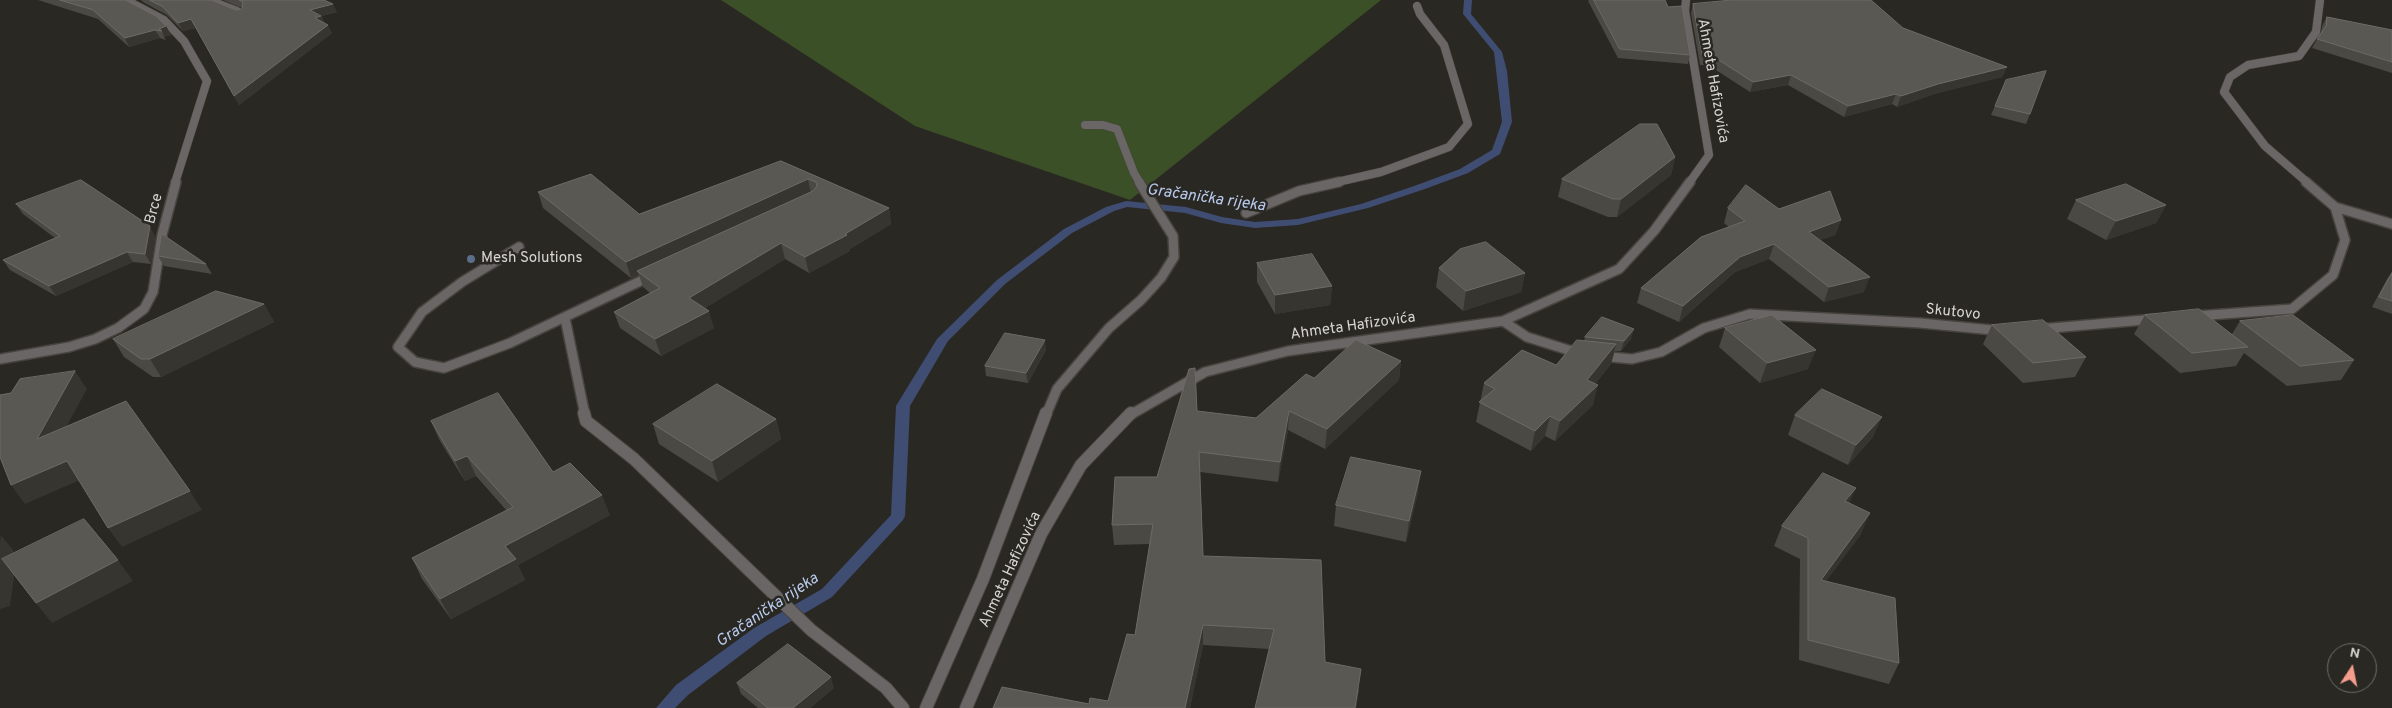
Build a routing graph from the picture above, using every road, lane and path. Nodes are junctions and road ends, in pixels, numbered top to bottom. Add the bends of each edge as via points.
1 (126, 0) edge
2 (209, 0) edge
3 (1686, 0) edge
4 (2320, 0) edge
5 (1417, 6) dead end
6 (242, 13) edge
7 (1085, 125) dead end
8 (2335, 207) junction
9 (1246, 214) dead end
10 (2392, 224) edge
11 (519, 247) dead end
12 (661, 271) edge
13 (2187, 316) edge
14 (565, 318) junction
15 (2168, 318) edge
16 (1503, 321) junction
17 (2028, 330) edge
18 (2009, 331) edge
19 (0, 359) edge
20 (903, 708) edge
21 (926, 708) edge
22 (966, 708) edge

1 - 19 street, Brce via 171,27 184,41 207,81 163,229 151,300 135,316 106,335 69,347
2 - 6 street
3 - 16 street, Ahmeta Hafizovića via 1685,11 1709,155 1654,231 1619,268
4 - 8 street via 2316,32 2298,56 2248,65 2230,77 2224,92 2266,146
5 - 9 street via 1444,45 1468,124 1449,147 1381,172 1299,191
7 - 21 street, Ahmeta Hafizovića via 1118,129 1134,173 1173,236 1174,257 1141,300 1109,328 1057,389 983,579
8 - 10 street
8 - 13 street via 2345,240 2333,275 2292,309
11 - 14 street via 462,282 422,312 398,347 415,362 444,368
12 - 14 street
14 - 20 street via 586,421 634,459 773,595 811,630 886,688
15 - 17 street
16 - 18 street, Skutovo via 1527,337 1577,354 1632,359 1661,352 1704,328 1750,314
16 - 22 street, Ahmeta Hafizovića via 1288,351 1205,372 1132,411 1081,464 1041,534

